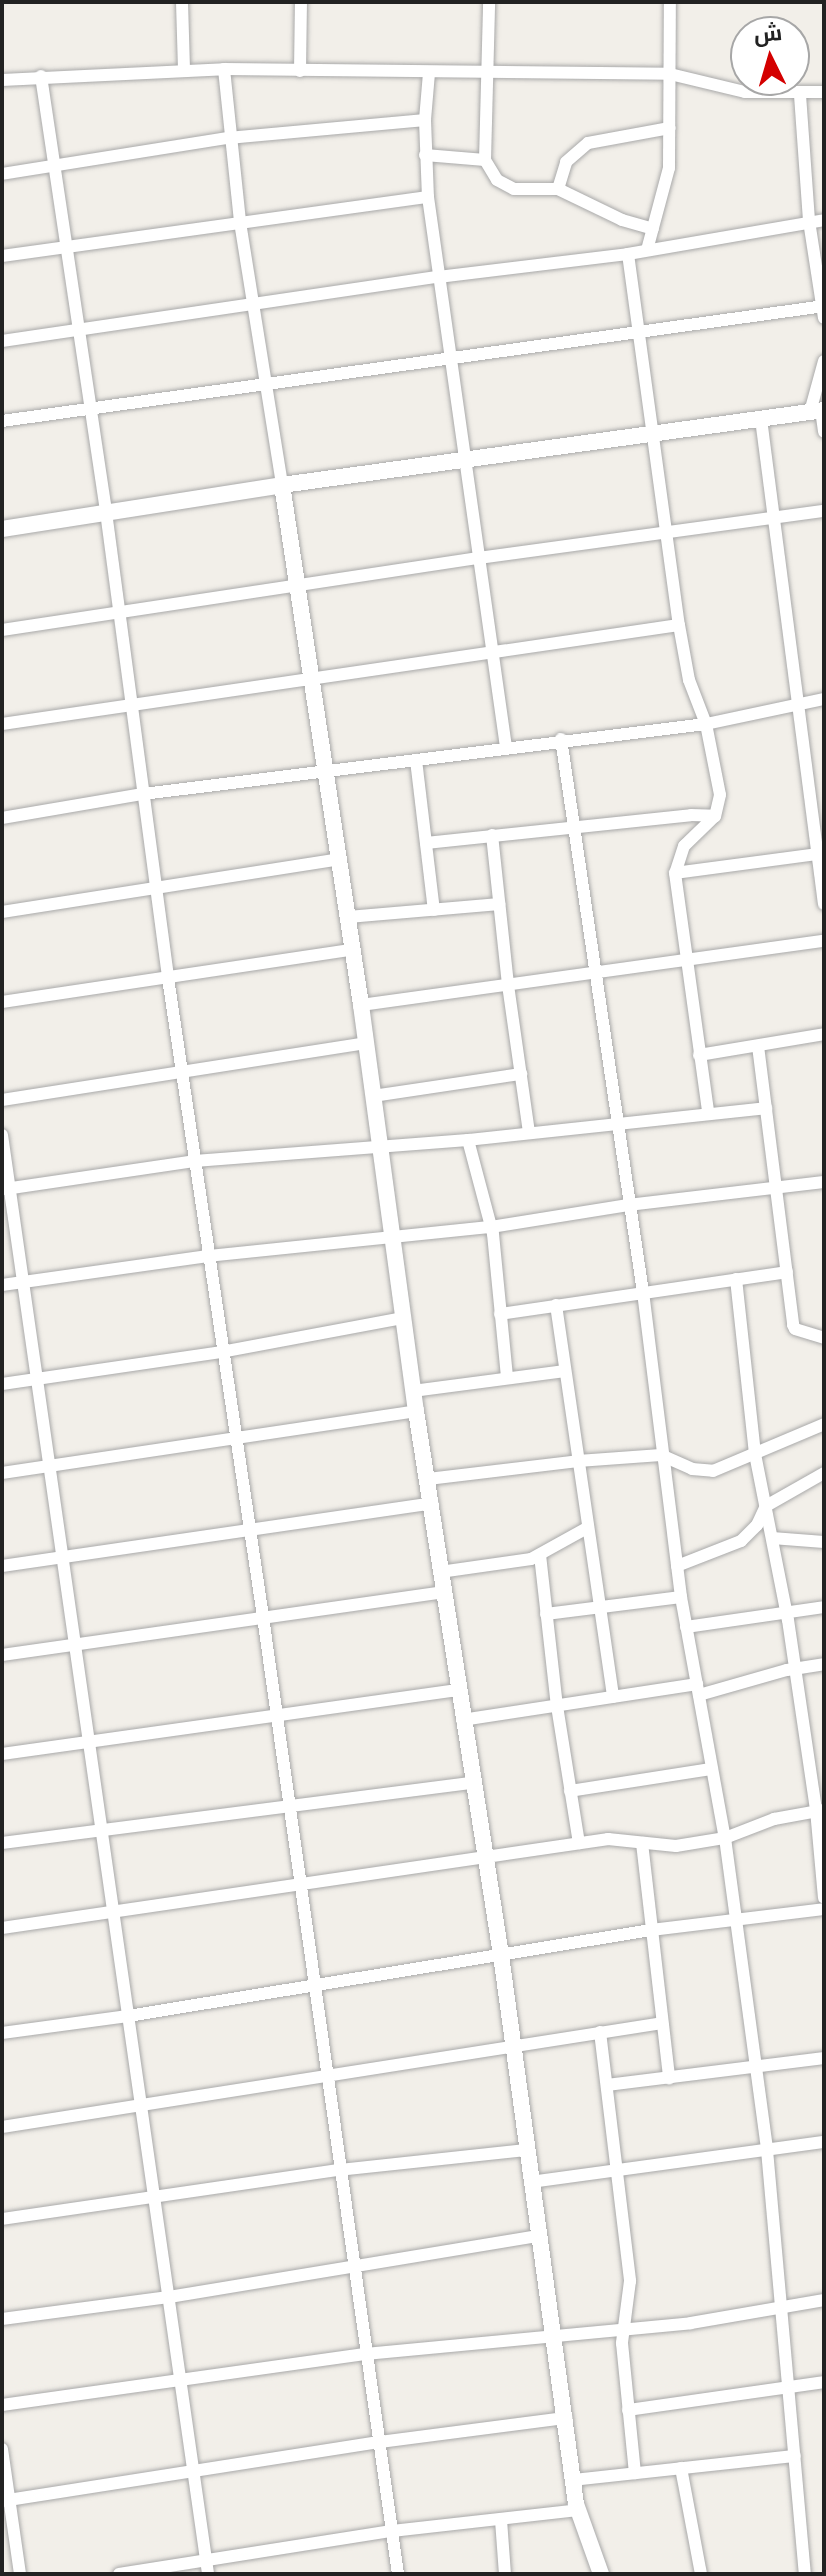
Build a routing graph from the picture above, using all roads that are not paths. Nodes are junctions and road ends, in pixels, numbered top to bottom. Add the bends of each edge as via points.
1 (182, 2) edge
2 (301, 2) edge
3 (489, 2) edge
4 (670, 2) edge
5 (224, 69) junction
6 (184, 70) junction
7 (300, 71) junction
8 (429, 73) junction
9 (487, 73) junction
10 (670, 74) junction
11 (41, 76) junction
12 (2, 80) edge
13 (730, 88) edge
14 (800, 96) edge
15 (425, 120) junction
16 (670, 128) junction
17 (228, 138) junction
18 (425, 155) junction
19 (485, 160) junction
20 (54, 167) junction
21 (2, 174) edge
22 (558, 189) junction
23 (428, 197) junction
24 (824, 220) edge
25 (809, 221) junction
26 (240, 222) junction
27 (653, 229) junction
28 (66, 247) junction
29 (647, 250) junction
30 (628, 254) junction
31 (2, 256) edge
32 (438, 277) junction
33 (253, 305) junction
34 (823, 310) edge
35 (78, 329) junction
36 (639, 333) junction
37 (2, 341) edge
38 (449, 359) junction
39 (824, 361) edge
40 (266, 384) junction
41 (89, 408) junction
42 (818, 411) edge
43 (761, 419) junction
44 (2, 421) edge
45 (824, 432) edge
46 (653, 434) junction
47 (463, 460) junction
48 (282, 485) junction
49 (824, 511) edge
50 (106, 512) junction
51 (774, 518) junction
52 (2, 529) edge
53 (667, 533) junction
54 (479, 558) junction
55 (297, 586) junction
56 (118, 612) junction
57 (679, 625) junction
58 (2, 630) edge
59 (491, 653) junction
60 (312, 678) junction
61 (824, 699) edge
62 (798, 702) junction
63 (131, 707) junction
64 (2, 724) edge
65 (706, 724) junction
66 (561, 739) junction
67 (506, 747) junction
68 (416, 760) junction
69 (326, 773) junction
70 (143, 794) junction
71 (715, 816) junction
72 (2, 818) edge
73 (574, 829) junction
74 (492, 835) junction
75 (426, 843) junction
76 (820, 853) edge
77 (339, 859) junction
78 (675, 873) junction
79 (156, 886) junction
80 (499, 904) junction
81 (824, 904) edge
82 (434, 910) junction
83 (2, 912) edge
84 (348, 917) junction
85 (824, 941) edge
86 (352, 950) junction
87 (687, 959) junction
88 (595, 972) junction
89 (168, 978) junction
90 (508, 985) junction
91 (2, 1002) edge
92 (361, 1005) junction
93 (824, 1034) edge
94 (366, 1043) junction
95 (758, 1046) junction
96 (699, 1055) junction
97 (181, 1070) junction
98 (521, 1074) junction
99 (373, 1096) junction
100 (2, 1100) edge
101 (766, 1108) junction
102 (708, 1112) junction
103 (618, 1125) junction
104 (529, 1133) junction
105 (2, 1135) edge
106 (468, 1140) junction
107 (379, 1144) junction
108 (194, 1161) junction
109 (824, 1182) edge
110 (777, 1188) junction
111 (6, 1189) edge
112 (628, 1205) junction
113 (491, 1227) junction
114 (392, 1234) junction
115 (208, 1256) junction
116 (787, 1272) junction
117 (736, 1279) junction
118 (23, 1282) junction
119 (2, 1285) edge
120 (643, 1292) junction
121 (556, 1305) junction
122 (500, 1314) junction
123 (403, 1318) junction
124 (824, 1338) edge
125 (221, 1352) junction
126 (565, 1371) junction
127 (507, 1377) junction
128 (37, 1379) junction
129 (2, 1384) edge
130 (413, 1391) junction
131 (416, 1411) junction
132 (824, 1424) edge
133 (236, 1437) junction
134 (755, 1454) junction
135 (661, 1455) junction
136 (578, 1461) junction
137 (49, 1465) junction
138 (2, 1473) edge
139 (824, 1473) edge
140 (428, 1479) junction
141 (432, 1503) junction
142 (766, 1506) junction
143 (587, 1528) junction
144 (250, 1530) junction
145 (772, 1538) junction
146 (824, 1542) edge
147 (540, 1555) junction
148 (62, 1557) junction
149 (2, 1566) edge
150 (677, 1566) junction
151 (440, 1572) junction
152 (443, 1592) junction
153 (681, 1597) junction
154 (599, 1607) junction
155 (824, 1607) edge
156 (787, 1612) junction
157 (546, 1614) junction
158 (263, 1617) junction
159 (686, 1627) junction
160 (75, 1644) junction
161 (2, 1655) edge
162 (824, 1664) edge
163 (795, 1668) junction
164 (458, 1690) junction
165 (698, 1690) junction
166 (613, 1697) junction
167 (557, 1706) junction
168 (276, 1715) junction
169 (462, 1720) junction
170 (89, 1742) junction
171 (2, 1754) edge
172 (711, 1769) junction
173 (472, 1783) junction
174 (570, 1791) junction
175 (290, 1807) junction
176 (820, 1810) edge
177 (102, 1830) junction
178 (725, 1838) junction
179 (2, 1843) edge
180 (579, 1843) junction
181 (642, 1843) junction
182 (486, 1857) junction
183 (302, 1886) junction
184 (824, 1898) edge
185 (824, 1909) edge
186 (115, 1913) junction
187 (735, 1918) junction
188 (2, 1928) edge
189 (651, 1930) junction
190 (501, 1955) junction
191 (313, 1986) junction
192 (128, 2016) junction
193 (662, 2023) junction
194 (600, 2032) junction
195 (2, 2033) edge
196 (513, 2046) junction
197 (824, 2058) edge
198 (755, 2067) junction
199 (326, 2077) junction
200 (669, 2078) junction
201 (607, 2085) junction
202 (141, 2106) junction
203 (2, 2127) edge
204 (824, 2142) edge
205 (527, 2150) junction
206 (767, 2150) junction
207 (339, 2170) junction
208 (616, 2170) junction
209 (531, 2182) junction
210 (154, 2195) junction
211 (2, 2219) edge
212 (537, 2236) junction
213 (354, 2266) junction
214 (169, 2297) junction
215 (824, 2300) edge
216 (781, 2308) junction
217 (2, 2319) edge
218 (622, 2327) junction
219 (552, 2334) junction
220 (366, 2354) junction
221 (180, 2379) junction
222 (824, 2382) edge
223 (788, 2387) junction
224 (2, 2405) edge
225 (628, 2410) junction
226 (566, 2418) junction
227 (380, 2442) junction
228 (2, 2449) edge
229 (795, 2456) junction
230 (681, 2468) junction
231 (194, 2471) junction
232 (635, 2473) junction
233 (573, 2480) junction
234 (6, 2500) edge
235 (578, 2510) junction
236 (501, 2520) junction
237 (392, 2531) junction
238 (206, 2560) junction
239 (20, 2574) edge
240 (119, 2574) edge
241 (208, 2574) edge
242 (398, 2574) edge
243 (505, 2574) edge
244 (601, 2574) edge
245 (701, 2574) edge
246 (805, 2574) edge

1 - 6 street
2 - 7 street
3 - 9 street
4 - 10 street
5 - 6 street
5 - 7 street
5 - 17 street
6 - 11 street
7 - 8 street
8 - 9 street
8 - 15 street
9 - 10 street
9 - 19 street
10 - 13 street
10 - 16 street
11 - 12 street
11 - 20 street
14 - 25 street
15 - 17 street
15 - 18 street
16 - 22 street via 588,143 566,162
16 - 27 street via 667,184
17 - 20 street
17 - 26 street
18 - 19 street
18 - 23 street
19 - 22 street via 497,180 514,189
20 - 21 street
20 - 28 street
22 - 27 street
23 - 26 street
23 - 32 street
24 - 25 street
25 - 29 street
25 - 34 street
26 - 28 street
26 - 33 street
27 - 29 street
28 - 31 street
28 - 35 street
29 - 30 street
30 - 32 street
30 - 36 street
32 - 33 street
32 - 38 street
33 - 35 street
33 - 40 street
34 - 36 street
35 - 37 street
35 - 41 street
36 - 38 street
36 - 46 street
38 - 40 street
38 - 47 street
39 - 42 street
40 - 41 street
40 - 48 street
41 - 44 street
41 - 50 street
42 - 43 street
42 - 45 street
43 - 46 street
43 - 51 street
46 - 47 street
46 - 53 street
47 - 48 street
47 - 54 street
48 - 50 street
48 - 55 street
49 - 51 street
50 - 52 street
50 - 56 street
51 - 53 street
51 - 62 street
53 - 54 street
53 - 57 street
54 - 55 street
54 - 59 street
55 - 56 street
55 - 60 street
56 - 58 street
56 - 63 street
57 - 59 street
57 - 65 street via 689,680
59 - 60 street
59 - 67 street
60 - 63 street
60 - 69 street
61 - 62 street
62 - 65 street
62 - 76 street
63 - 64 street
63 - 70 street
65 - 66 street
65 - 71 street via 720,795
66 - 67 street
66 - 73 street
67 - 68 street
68 - 69 street
68 - 75 street
69 - 70 street
69 - 77 street
70 - 72 street
70 - 79 street
71 - 73 street
71 - 78 street via 684,846
73 - 74 street
73 - 88 street
74 - 75 street
74 - 80 street
75 - 82 street
76 - 78 street
76 - 81 street
77 - 79 street
77 - 84 street
78 - 87 street
79 - 83 street
79 - 89 street
80 - 82 street
80 - 90 street
82 - 84 street
84 - 86 street
85 - 87 street
86 - 89 street
86 - 92 street
87 - 88 street
87 - 96 street
88 - 90 street
88 - 103 street
89 - 91 street
89 - 97 street
90 - 92 street
90 - 98 street
92 - 94 street
93 - 95 street
94 - 97 street
94 - 99 street
95 - 96 street
95 - 101 street
96 - 102 street
97 - 100 street
97 - 108 street
98 - 99 street
98 - 104 street
99 - 107 street
101 - 102 street
101 - 110 street
102 - 103 street
103 - 104 street
103 - 112 street
104 - 106 street
105 - 111 street
106 - 107 street
106 - 113 street
107 - 108 street
107 - 114 street
108 - 111 street
108 - 115 street
109 - 110 street
110 - 112 street
110 - 116 street
111 - 118 street
112 - 113 street
112 - 120 street
113 - 114 street
113 - 122 street
114 - 115 street
114 - 123 street
115 - 118 street
115 - 125 street
116 - 117 street
116 - 124 street via 795,1329
117 - 120 street
117 - 134 street
118 - 119 street
118 - 128 street
120 - 121 street
120 - 135 street
121 - 122 street
121 - 126 street
122 - 127 street
123 - 125 street
123 - 130 street
125 - 128 street
125 - 133 street
126 - 127 street
126 - 136 street
127 - 130 street
128 - 129 street
128 - 137 street
130 - 131 street
131 - 133 street
131 - 140 street
132 - 134 street
133 - 137 street
133 - 144 street
134 - 135 street via 713,1471 692,1469
134 - 142 street
135 - 136 street
135 - 150 street
136 - 140 street
136 - 143 street
137 - 138 street
137 - 148 street
139 - 142 street
140 - 141 street
141 - 144 street
141 - 151 street
142 - 145 street
142 - 150 street via 746,1537
143 - 147 street
143 - 154 street
144 - 148 street
144 - 158 street
145 - 146 street
145 - 156 street
147 - 151 street
147 - 157 street
148 - 149 street
148 - 160 street
150 - 153 street
151 - 152 street
152 - 158 street
152 - 164 street
153 - 154 street
153 - 159 street
154 - 157 street
154 - 166 street
155 - 156 street
156 - 159 street
156 - 163 street
157 - 167 street
158 - 160 street
158 - 168 street
159 - 165 street
160 - 161 street
160 - 170 street
162 - 163 street
163 - 165 street
163 - 176 street
164 - 168 street
164 - 169 street
165 - 166 street
165 - 172 street
166 - 167 street
167 - 169 street
167 - 174 street
168 - 170 street
168 - 175 street
169 - 173 street
170 - 171 street
170 - 177 street
172 - 174 street
172 - 178 street
173 - 175 street
173 - 182 street
174 - 180 street
175 - 177 street
175 - 183 street
176 - 178 street via 774,1819
176 - 184 street
177 - 179 street
177 - 186 street
178 - 181 street via 667,1847
178 - 187 street
180 - 181 street
180 - 182 street
181 - 189 street
182 - 183 street
182 - 190 street
183 - 186 street
183 - 191 street
185 - 187 street
186 - 188 street
186 - 192 street
187 - 189 street
187 - 198 street
189 - 190 street
189 - 193 street
190 - 191 street
190 - 196 street
191 - 192 street
191 - 199 street
192 - 195 street
192 - 202 street
193 - 194 street
193 - 200 street
194 - 196 street
194 - 201 street
196 - 199 street
196 - 205 street
197 - 198 street
198 - 200 street
198 - 206 street
199 - 202 street
199 - 207 street
200 - 201 street
201 - 208 street
202 - 203 street
202 - 210 street
204 - 206 street
205 - 207 street
205 - 209 street
206 - 208 street
206 - 216 street
207 - 210 street
207 - 213 street
208 - 209 street
208 - 218 street via 630,2281
209 - 212 street
210 - 211 street
210 - 214 street
212 - 213 street
212 - 219 street
213 - 214 street
213 - 220 street
214 - 217 street
214 - 221 street
215 - 216 street
216 - 218 street via 691,2323
216 - 223 street
218 - 219 street
218 - 225 street
219 - 220 street
219 - 226 street
220 - 221 street
220 - 227 street
221 - 224 street
221 - 231 street
222 - 223 street
223 - 225 street
223 - 229 street
225 - 232 street
226 - 227 street
226 - 233 street
227 - 231 street
227 - 237 street
228 - 234 street
229 - 230 street
229 - 246 street
230 - 232 street
230 - 245 street
231 - 234 street
231 - 238 street
232 - 233 street
233 - 235 street
234 - 239 street
235 - 236 street
235 - 244 street
236 - 237 street
236 - 243 street
237 - 238 street
237 - 242 street
238 - 240 street
238 - 241 street

